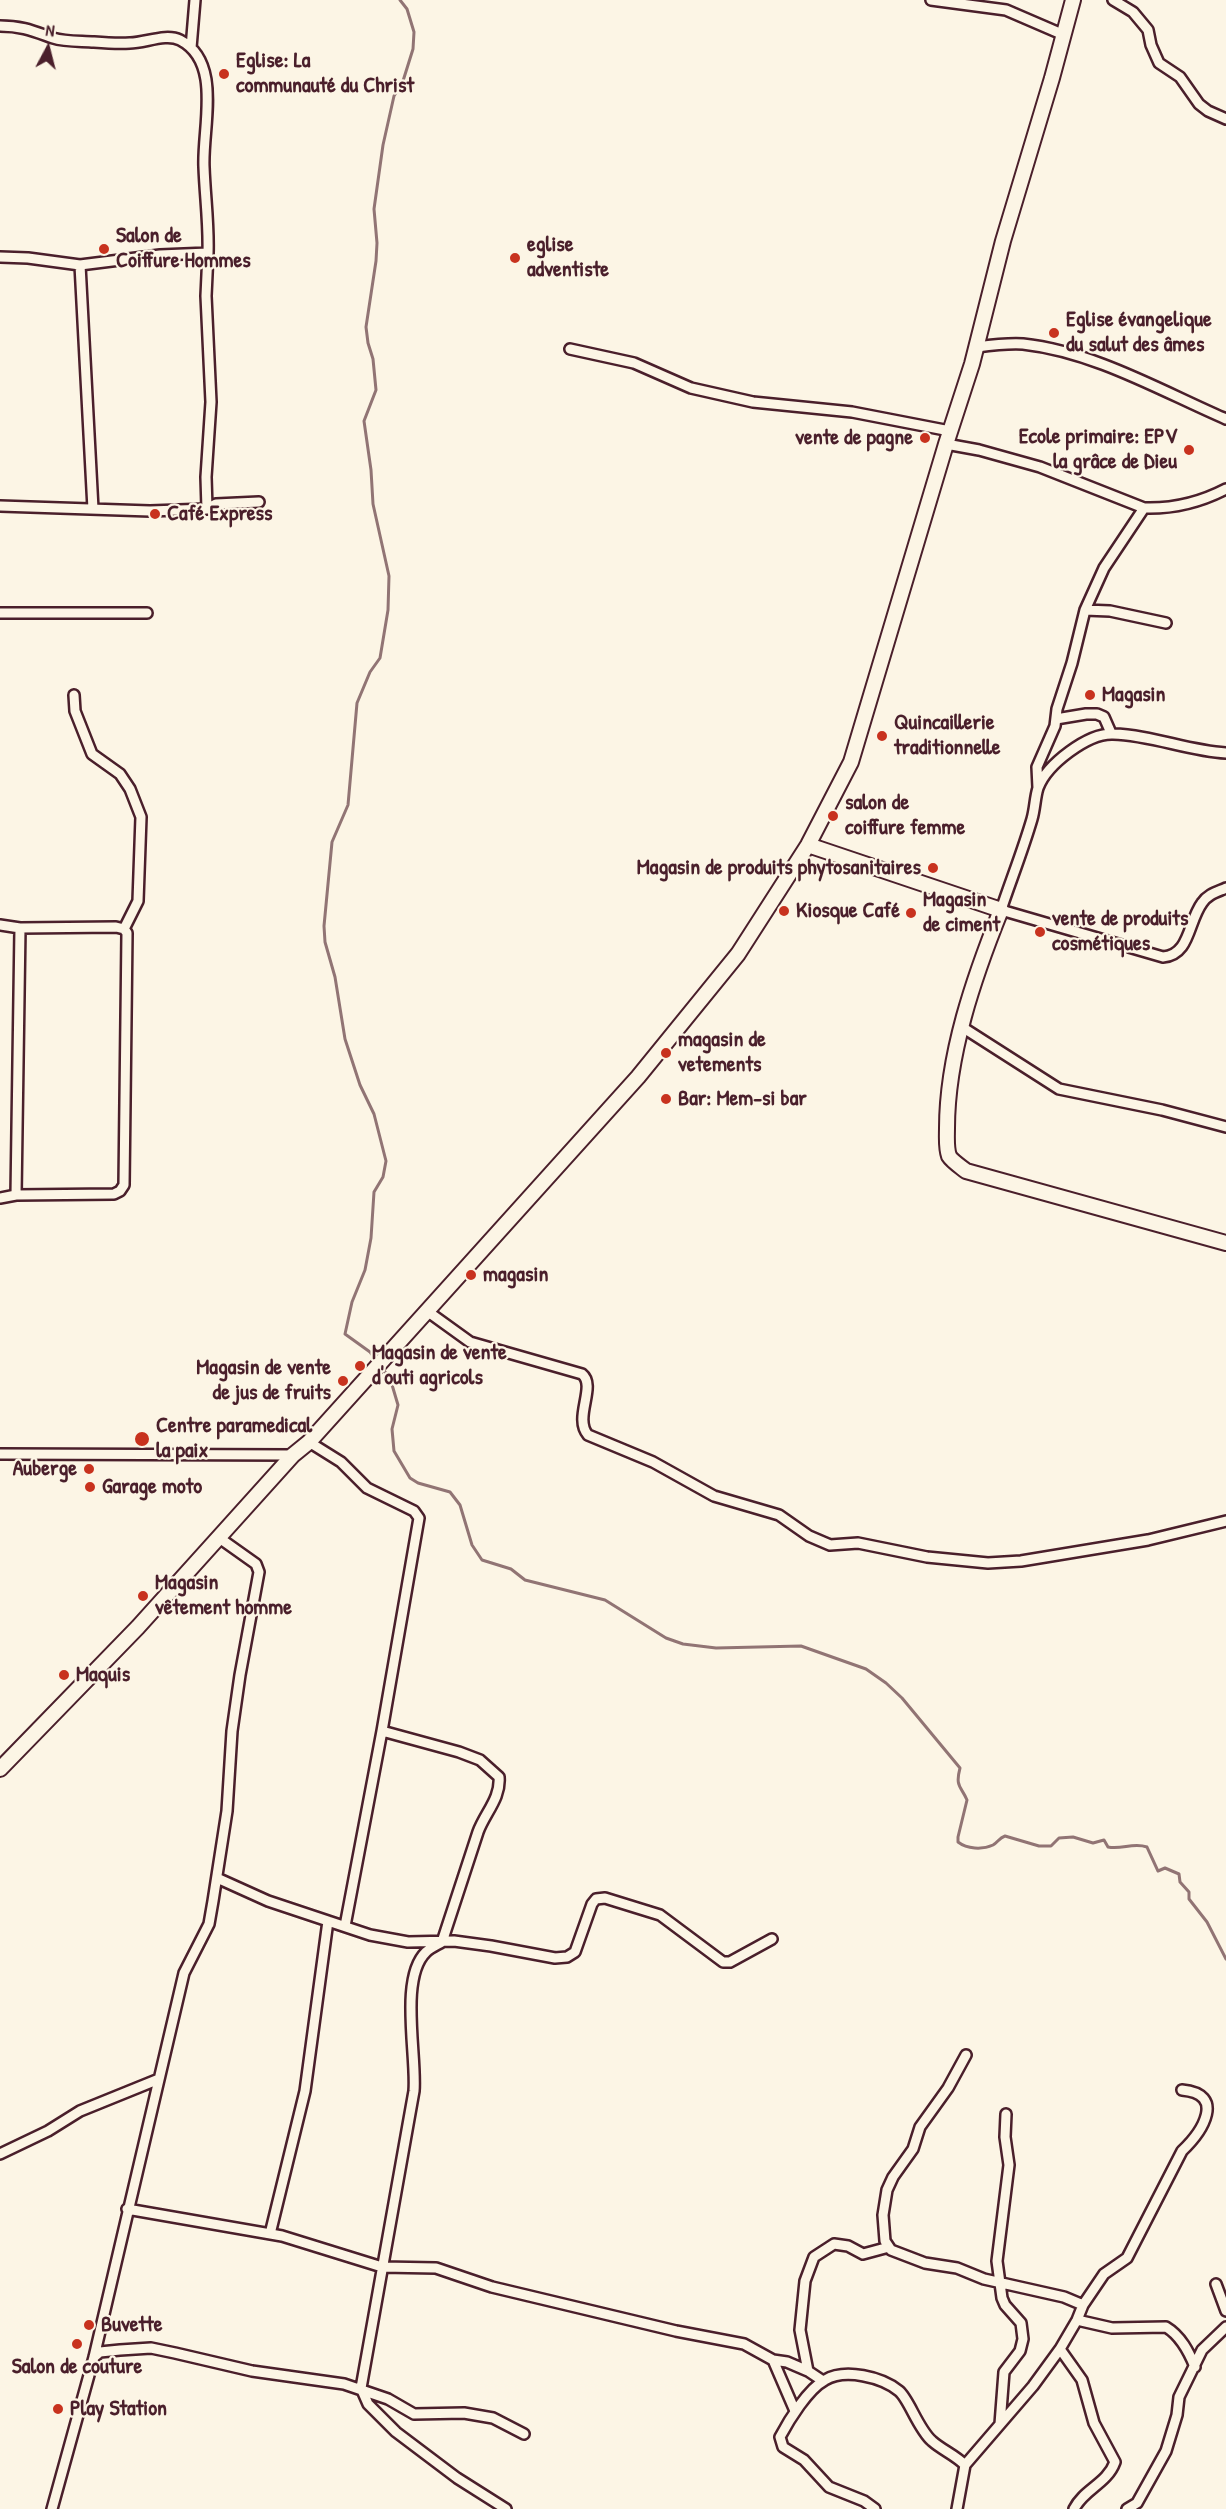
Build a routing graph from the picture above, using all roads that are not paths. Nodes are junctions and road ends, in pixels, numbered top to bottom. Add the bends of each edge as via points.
1 (195, 0) edge
2 (931, 0) edge
3 (1072, 0) edge
4 (1113, 0) edge
5 (0, 26) edge
6 (1064, 35) junction
7 (191, 48) junction
8 (1226, 119) edge
9 (208, 253) junction
10 (0, 257) edge
11 (80, 265) junction
12 (977, 346) junction
13 (570, 349) dead end
14 (1226, 419) edge
15 (950, 430) junction
16 (945, 444) junction
17 (1226, 489) edge
18 (259, 502) dead end
19 (0, 506) edge
20 (1144, 508) junction
21 (93, 509) junction
22 (207, 509) junction
23 (1085, 610) junction
24 (0, 613) edge
25 (147, 613) dead end
26 (1166, 623) dead end
27 (74, 695) dead end
28 (1056, 719) junction
29 (1111, 733) junction
30 (1226, 753) edge
31 (1042, 754) junction
32 (1057, 762) junction
33 (1038, 788) junction
34 (808, 844) junction
35 (1226, 888) edge
36 (1001, 910) junction
37 (0, 925) edge
38 (20, 928) junction
39 (124, 928) junction
40 (962, 1027) junction
41 (1226, 1127) edge
42 (16, 1195) junction
43 (0, 1198) edge
44 (1226, 1243) edge
45 (427, 1311) junction
46 (309, 1442) junction
47 (0, 1454) edge
48 (292, 1455) junction
49 (1226, 1521) edge
50 (218, 1538) junction
51 (382, 1731) junction
52 (0, 1769) edge
53 (217, 1878) junction
54 (328, 1921) junction
55 (345, 1926) junction
56 (772, 1939) dead end
57 (442, 1942) junction
58 (966, 2055) dead end
59 (159, 2079) junction
60 (1182, 2090) dead end
61 (1006, 2114) dead end
62 (0, 2154) edge
63 (127, 2209) junction
64 (270, 2234) junction
65 (889, 2247) junction
66 (382, 2267) junction
67 (999, 2282) junction
68 (1216, 2284) dead end
69 (1083, 2305) junction
70 (1226, 2311) edge
71 (1077, 2320) junction
72 (1226, 2326) edge
73 (1060, 2349) junction
74 (94, 2357) junction
75 (773, 2360) junction
76 (1195, 2367) junction
77 (808, 2371) junction
78 (823, 2381) junction
79 (361, 2388) junction
80 (795, 2411) junction
81 (1000, 2424) junction
82 (524, 2434) dead end
83 (965, 2465) junction
84 (52, 2509) edge
85 (506, 2509) edge
86 (875, 2509) edge
87 (957, 2509) edge
88 (1074, 2509) edge
89 (1127, 2509) edge

1 - 7 street
2 - 6 street via 1006,9
3 - 6 street
4 - 8 street via 1133,12 1148,30 1159,63 1180,77 1199,104
5 - 7 street via 28,28 54,39 106,43 132,44 170,38
6 - 12 street via 1003,241
7 - 9 street via 203,68 207,86 204,167
9 - 11 street
9 - 22 street via 211,402
10 - 11 street
11 - 21 street
12 - 14 street via 1022,344 1077,356
12 - 15 street
13 - 15 street via 634,363 692,388 753,402 852,411
15 - 16 street
16 - 20 street via 1040,467
16 - 34 street via 851,762
17 - 20 street via 1193,502
18 - 22 street via 216,504
19 - 21 street
20 - 23 street via 1104,568
21 - 22 street
23 - 26 street
23 - 28 street
24 - 25 street
27 - 39 street via 75,711 92,754 120,774 141,817 138,901
28 - 29 street via 1097,714 1104,717
28 - 31 street
29 - 30 street
29 - 32 street via 1084,742
31 - 32 street
31 - 33 street via 1037,766
32 - 33 street
33 - 36 street via 1032,819
34 - 36 street
34 - 45 street via 738,954 638,1077
35 - 36 street via 1211,893 1202,904 1181,950 1174,956 1163,957
36 - 40 street via 979,966
37 - 38 street
38 - 39 street
38 - 42 street
39 - 42 street via 124,1185 114,1194
40 - 41 street via 1059,1089
40 - 44 street via 947,1103 947,1143 950,1157 966,1171
42 - 43 street
45 - 46 street
45 - 49 street via 470,1342 582,1374 588,1384 583,1425 588,1435 653,1462 714,1496 779,1515 830,1545 858,1543 927,1557 988,1563 1021,1561 1148,1540
46 - 48 street
46 - 51 street via 341,1462 368,1488 414,1511 419,1518
47 - 48 street
48 - 50 street
50 - 52 street
50 - 53 street via 256,1564 259,1572 234,1719
51 - 55 street
51 - 57 street via 480,1760 499,1777 499,1794 479,1829
53 - 54 street via 268,1901
53 - 59 street via 209,1924 184,1973
54 - 55 street
54 - 64 street via 305,2091
55 - 57 street via 391,1939
56 - 57 street via 723,1962 660,1915 605,1898 592,1904 575,1952 567,1957
57 - 66 street via 426,1951 414,1978 414,2091
58 - 65 street via 920,2127 913,2150 887,2190 883,2215
59 - 62 street via 87,2108
59 - 63 street
60 - 69 street via 1206,2098 1210,2114 1182,2151 1127,2258 1104,2274
61 - 67 street via 1009,2165 997,2252
63 - 64 street
63 - 74 street
64 - 66 street
65 - 67 street via 926,2263
65 - 77 street via 862,2254 834,2244 814,2257 805,2281 800,2330
66 - 75 street via 436,2268 492,2287 744,2344
66 - 79 street
67 - 69 street
67 - 81 street via 1005,2305 1021,2323 1023,2339 1020,2351 1004,2372
68 - 70 street
69 - 71 street
71 - 73 street
71 - 76 street via 1112,2328 1166,2327 1189,2352
72 - 76 street via 1207,2343
73 - 81 street
73 - 88 street via 1082,2380 1098,2434 1115,2462 1100,2484 1088,2490
74 - 79 street via 100,2352 151,2348 252,2371
74 - 84 street
75 - 77 street
75 - 80 street
76 - 89 street via 1179,2397 1166,2451 1137,2503
77 - 78 street
78 - 80 street
78 - 83 street via 837,2376 869,2377 900,2392 931,2440
79 - 82 street via 414,2414 474,2414 493,2418
79 - 85 street via 368,2404 396,2432
80 - 86 street via 780,2437 783,2447 804,2460 829,2487
81 - 83 street
83 - 87 street

